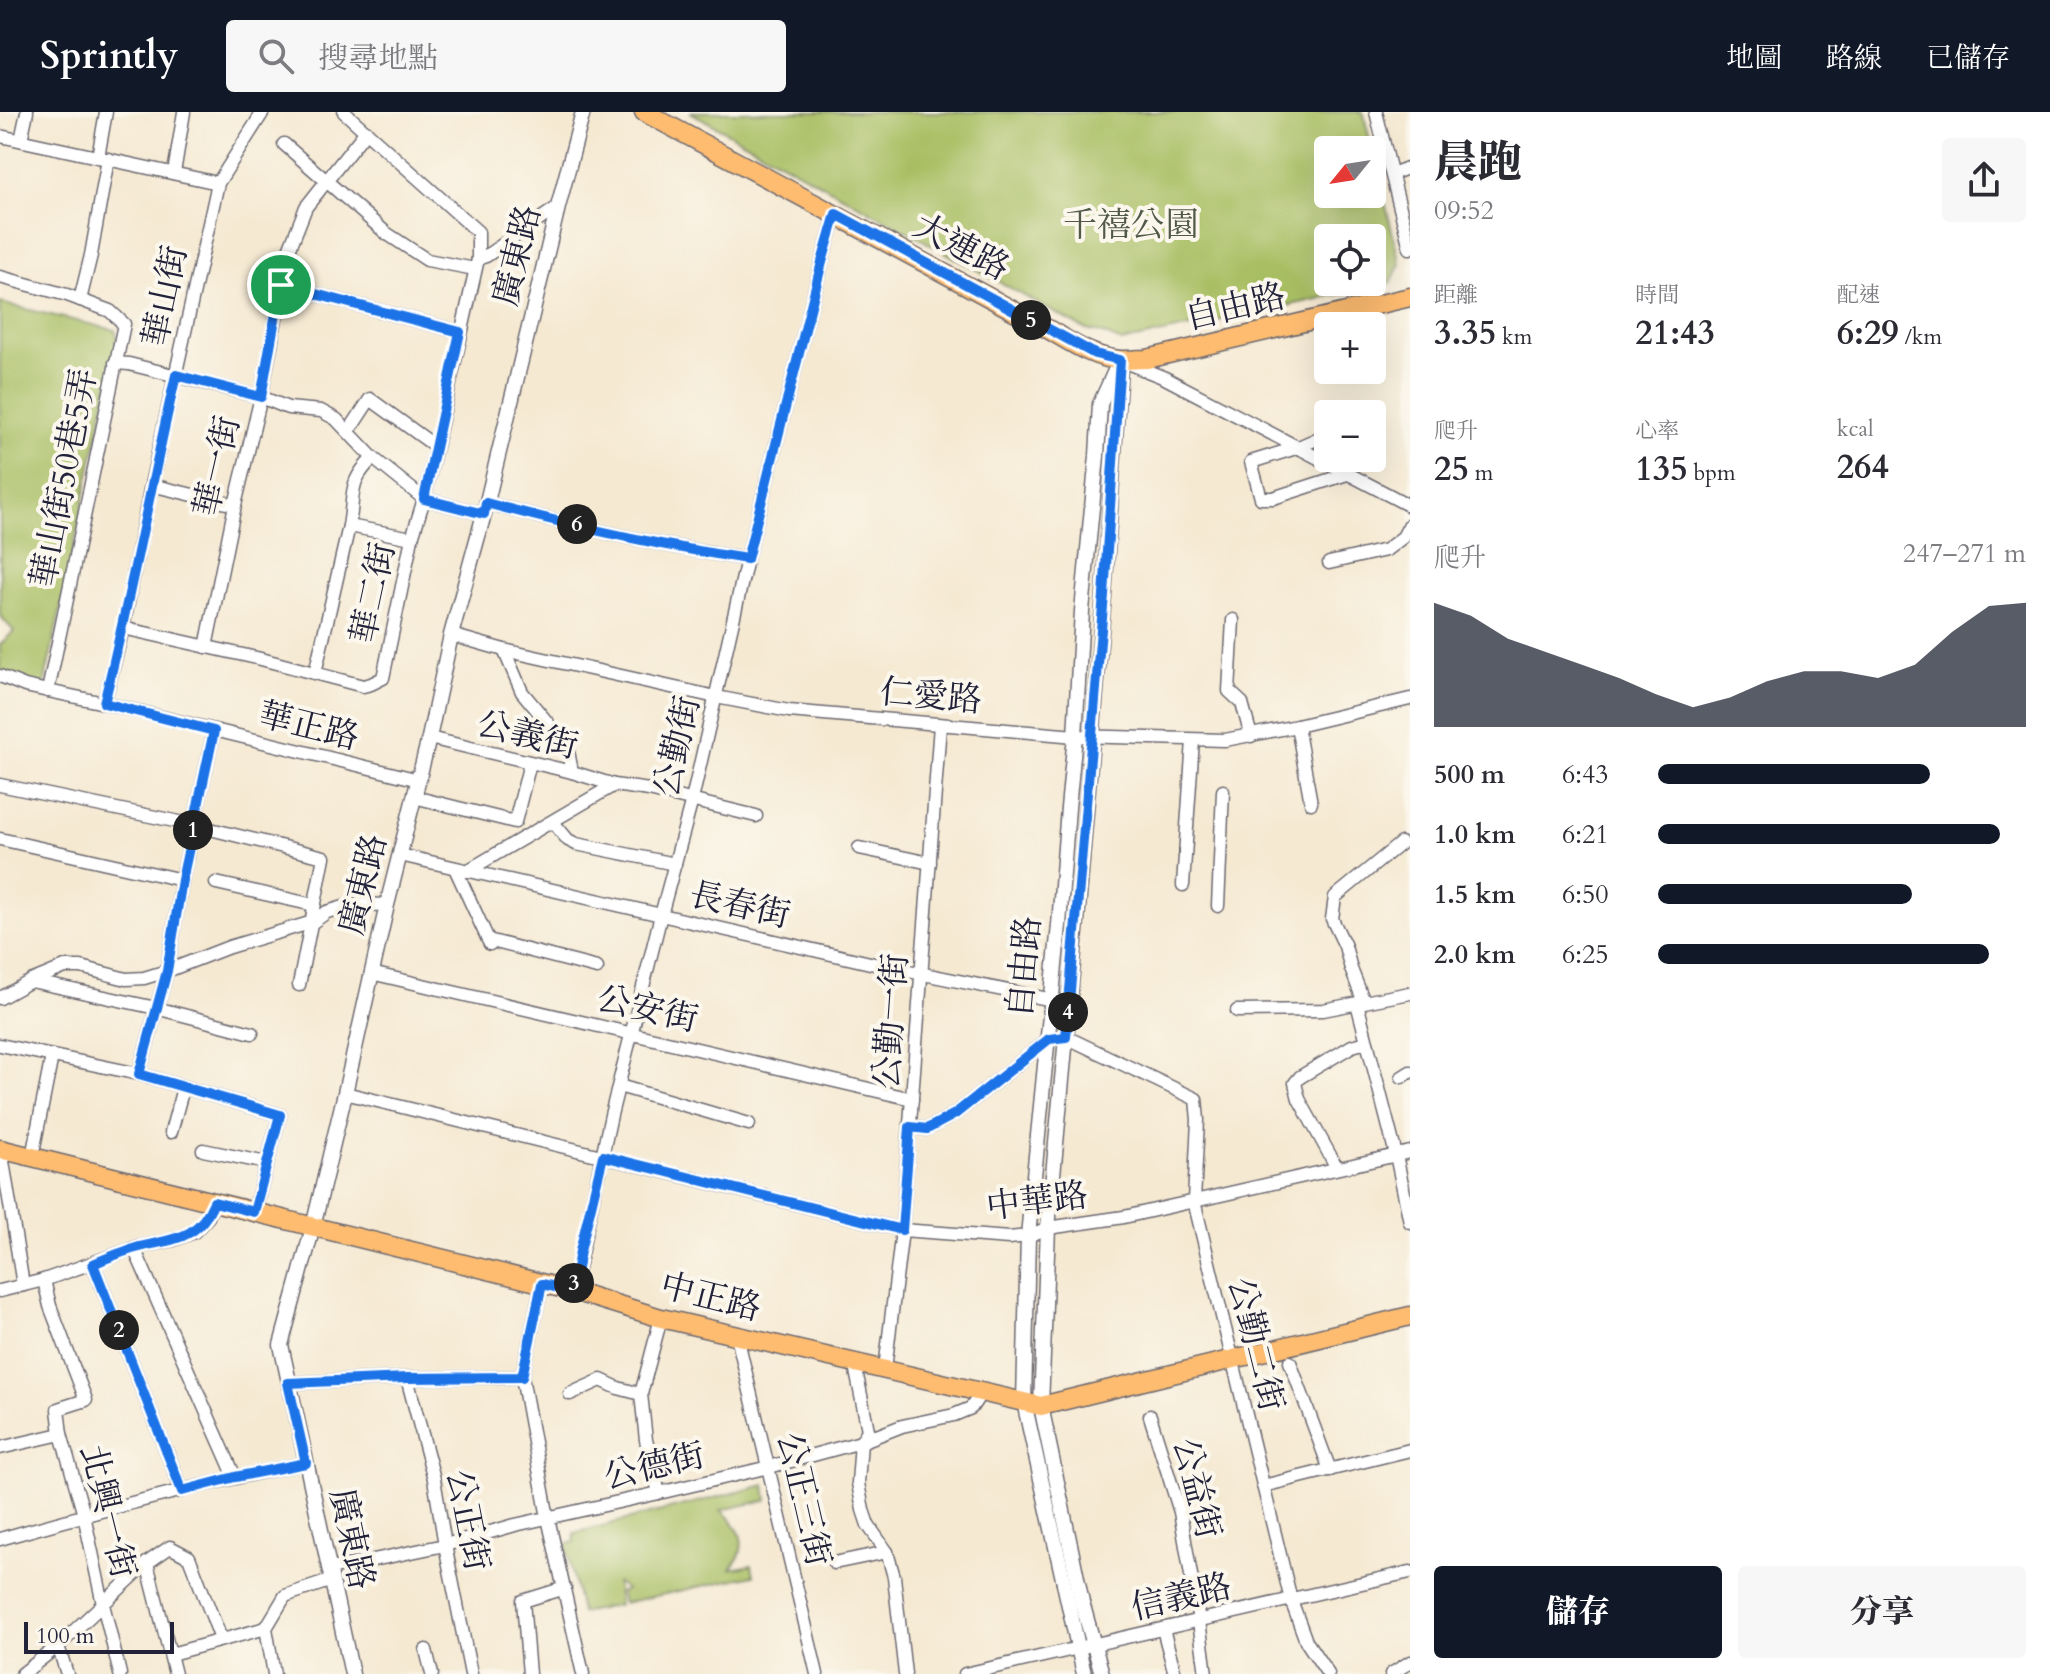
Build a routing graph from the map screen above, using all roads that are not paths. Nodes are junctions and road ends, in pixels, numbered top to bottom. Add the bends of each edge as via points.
1 (27, 112) edge
2 (106, 112) edge
3 (184, 112) edge
4 (263, 112) edge
5 (344, 112) edge
6 (583, 112) edge
7 (644, 112) edge
8 (1376, 112) edge
9 (366, 131) junction
10 (0, 136) edge
11 (21, 140) junction
12 (284, 144) dead end
13 (103, 158) junction
14 (1410, 167) edge
15 (174, 173) junction
16 (1392, 174) junction
17 (326, 181) junction
18 (218, 183) junction
19 (558, 207) junction
20 (836, 214) junction
21 (1410, 248) edge
22 (476, 264) junction
23 (0, 277) edge
24 (281, 285) junction
25 (1410, 297) edge
26 (80, 300) junction
27 (460, 332) junction
28 (1120, 360) junction
29 (115, 363) junction
30 (176, 375) junction
31 (261, 397) junction
32 (349, 431) junction
33 (1314, 440) edge
34 (435, 446) junction
35 (1296, 448) junction
36 (373, 458) junction
37 (1347, 474) junction
38 (151, 485) junction
39 (424, 499) junction
40 (235, 505) junction
41 (1410, 506) edge
42 (485, 508) junction
43 (1410, 524) edge
44 (349, 526) junction
45 (412, 538) junction
46 (747, 559) junction
47 (1329, 563) dead end
48 (1233, 620) dead end
49 (123, 628) junction
50 (451, 635) junction
51 (206, 647) junction
52 (504, 650) junction
53 (315, 673) junction
54 (0, 676) edge
55 (48, 691) junction
56 (716, 697) junction
57 (1410, 699) edge
58 (104, 703) junction
59 (940, 725) junction
60 (1297, 726) junction
61 (214, 731) junction
62 (1075, 736) junction
63 (1251, 736) junction
64 (1091, 737) junction
65 (429, 738) junction
66 (1193, 740) junction
67 (530, 763) junction
68 (572, 772) junction
69 (419, 780) junction
70 (0, 785) edge
71 (614, 785) junction
72 (1223, 791) dead end
73 (414, 797) junction
74 (692, 800) junction
75 (1311, 803) dead end
76 (756, 816) dead end
77 (553, 822) junction
78 (194, 825) junction
79 (0, 839) edge
80 (1401, 843) dead end
81 (859, 848) dead end
82 (400, 855) junction
83 (930, 863) junction
84 (675, 864) junction
85 (461, 870) junction
86 (182, 880) junction
87 (216, 883) dead end
88 (1183, 885) dead end
89 (314, 905) junction
90 (387, 905) junction
91 (1218, 906) dead end
92 (661, 915) junction
93 (313, 922) junction
94 (597, 968) dead end
95 (167, 971) junction
96 (371, 973) junction
97 (921, 973) junction
98 (31, 981) junction
99 (299, 985) dead end
100 (1410, 993) edge
101 (0, 998) edge
102 (1053, 1000) junction
103 (1069, 1002) junction
104 (1360, 1002) junction
105 (156, 1008) junction
106 (1237, 1011) dead end
107 (631, 1032) junction
108 (252, 1033) dead end
109 (1066, 1037) junction
110 (1049, 1039) junction
111 (1367, 1042) junction
112 (0, 1045) edge
113 (52, 1056) junction
114 (139, 1074) junction
115 (619, 1086) junction
116 (183, 1088) junction
117 (345, 1093) junction
118 (912, 1099) junction
119 (749, 1124) dead end
120 (910, 1127) junction
121 (171, 1132) dead end
122 (1, 1149) edge
123 (203, 1150) dead end
124 (1410, 1152) edge
125 (1396, 1155) junction
126 (603, 1156) junction
127 (32, 1157) junction
128 (267, 1163) junction
129 (1337, 1168) junction
130 (1194, 1201) junction
131 (214, 1202) junction
132 (254, 1212) junction
133 (1410, 1222) edge
134 (313, 1227) junction
135 (1048, 1228) junction
136 (902, 1230) junction
137 (1028, 1236) junction
138 (134, 1248) junction
139 (93, 1264) junction
140 (44, 1280) junction
141 (542, 1284) junction
142 (23, 1285) junction
143 (0, 1291) edge
144 (573, 1291) junction
145 (1410, 1316) edge
146 (661, 1318) junction
147 (737, 1336) junction
148 (1232, 1360) junction
149 (854, 1361) junction
150 (1290, 1362) dead end
151 (885, 1369) junction
152 (522, 1377) junction
153 (407, 1378) junction
154 (288, 1383) junction
155 (981, 1393) junction
156 (570, 1394) dead end
157 (641, 1394) junction
158 (1032, 1404) junction
159 (1150, 1416) dead end
160 (61, 1434) junction
161 (861, 1442) junction
162 (0, 1448) edge
163 (1410, 1450) edge
164 (306, 1463) junction
165 (769, 1467) junction
166 (1330, 1470) junction
167 (235, 1477) junction
168 (1263, 1486) junction
169 (182, 1491) junction
170 (659, 1493) junction
171 (84, 1515) junction
172 (548, 1518) junction
173 (0, 1539) edge
174 (445, 1545) junction
175 (887, 1552) junction
176 (147, 1563) junction
177 (834, 1563) dead end
178 (1410, 1572) edge
179 (331, 1575) junction
180 (565, 1588) junction
181 (1291, 1600) junction
182 (103, 1604) junction
183 (1199, 1621) junction
184 (266, 1628) junction
185 (1163, 1629) junction
186 (221, 1639) junction
187 (1094, 1645) junction
188 (58, 1646) junction
189 (1077, 1649) junction
190 (426, 1650) dead end
191 (171, 1654) junction
192 (1410, 1662) edge
193 (22, 1674) edge
194 (67, 1674) edge
195 (120, 1674) edge
196 (175, 1674) edge
197 (274, 1674) edge
198 (352, 1674) edge
199 (432, 1674) edge
200 (471, 1674) edge
201 (529, 1674) edge
202 (583, 1674) edge
203 (817, 1674) edge
204 (905, 1674) edge
205 (965, 1674) edge
206 (1084, 1674) edge
207 (1102, 1674) edge
208 (1175, 1674) edge
209 (1206, 1674) edge
210 (1328, 1674) edge
211 (1391, 1674) edge

1 - 11 street
2 - 13 street
3 - 15 street
4 - 18 street
5 - 9 street, 華二街
6 - 19 street, 廣東路
7 - 20 main road, 大連路
8 - 16 street
9 - 17 street, 華一街
9 - 22 street, 華二街 via 478,232
10 - 11 street
11 - 13 street
12 - 17 street
13 - 15 street
13 - 26 street
14 - 16 street
15 - 18 street
16 - 21 street
17 - 22 street via 427,260
17 - 24 street, 華一街 via 306,207
18 - 30 street, 華山街
19 - 22 street
19 - 42 street, 廣東路
20 - 28 main road, 大連路 via 1095,354
20 - 46 street, 公勤街
22 - 27 street, 華二街
23 - 26 street
24 - 27 street
24 - 31 street, 華一街
25 - 28 main road, 自由路 via 1147,359
26 - 29 street, 華山街50巷5弄 via 110,311 124,324
27 - 34 street, 華二街
28 - 35 street, 大連路 via 1165,378
28 - 62 street, 自由路 via 1100,404
28 - 64 street, 自由路
29 - 30 street
29 - 55 street, 華山街50巷5弄
30 - 31 street
30 - 38 street, 華山街
31 - 32 street via 288,408 321,411
31 - 40 street, 華一街
32 - 34 street via 370,399
32 - 36 street
33 - 35 street
34 - 39 street, 華二街
35 - 37 street, 大連路
35 - 37 street via 1251,462 1261,498
36 - 39 street
36 - 44 street via 353,486
37 - 41 street, 大連路
38 - 40 street
38 - 49 street, 華山街
39 - 42 street
39 - 45 street, 華二街
40 - 51 street, 華一街
42 - 46 street
42 - 50 street, 廣東路
43 - 47 street via 1386,550
44 - 45 street
44 - 53 street
45 - 53 street, 華二街 via 383,678 363,686
46 - 56 street, 公勤街
48 - 63 street via 1229,691 1242,703
49 - 51 street, 華二街
49 - 58 street, 華山街
50 - 52 street, 仁愛路
50 - 65 street, 廣東路
51 - 53 street, 華二街
52 - 56 street, 仁愛路
52 - 68 street via 522,692 567,746
54 - 55 street, 華正路
55 - 58 street, 華正路
56 - 59 street, 仁愛路 via 789,711
56 - 74 street, 公勤街
57 - 60 street, 仁愛路
58 - 61 street, 華正路
59 - 62 street, 仁愛路
59 - 83 street, 公勤一街
60 - 63 street, 仁愛路
60 - 75 street
61 - 69 street, 華正路
61 - 78 street
62 - 64 street, 仁愛路
62 - 102 street, 自由路
63 - 66 street, 仁愛路
64 - 66 street, 仁愛路
64 - 103 street, 自由路
65 - 67 street, 公義街
65 - 69 street, 廣東路
66 - 88 street
67 - 68 street, 公義街
67 - 73 street via 515,822
68 - 71 street, 公義街
69 - 73 street, 廣東路
70 - 78 street
71 - 74 street, 公義街
71 - 77 street, 公義街
72 - 91 street
73 - 82 street, 廣東路
74 - 76 street, 公義街
74 - 84 street, 公勤街
77 - 84 street via 576,844
77 - 85 street, 公義街
78 - 86 street
78 - 89 street via 324,857
79 - 86 street
80 - 104 street via 1335,897 1332,919
81 - 83 street
82 - 85 street, 長春街
82 - 90 street, 廣東路
83 - 97 street, 公勤一街
84 - 92 street, 公勤街
85 - 92 street, 長春街
85 - 94 street via 490,944
86 - 95 street
87 - 89 street
89 - 93 street
90 - 93 street via 354,904
90 - 96 street, 廣東路
92 - 97 street, 長春街
92 - 107 street, 公勤街
93 - 95 street
93 - 99 street
95 - 98 street via 126,979 65,967
95 - 105 street
96 - 107 street, 公安街
96 - 117 street, 廣東路
97 - 102 street, 長春街
97 - 118 street, 公勤一街
98 - 101 street
98 - 105 street
100 - 104 street
102 - 103 street, 長春街
102 - 110 street, 自由路
103 - 109 street, 自由路
104 - 106 street via 1323,1010
104 - 111 street
105 - 108 street
105 - 114 street
107 - 115 street, 公勤街
107 - 118 street, 公安街
109 - 110 street
109 - 130 street, 公勤二街 via 1196,1099
109 - 135 street, 自由路
110 - 120 street via 955,1114 927,1129
110 - 137 street, 自由路
111 - 125 street
111 - 129 street via 1295,1083
112 - 113 street
113 - 114 street
113 - 127 street
114 - 116 street
115 - 119 street
115 - 126 street, 公勤街
116 - 121 street
116 - 128 street via 280,1115
117 - 126 street, 中華路
117 - 134 street, 廣東路
118 - 120 street, 公勤一街
120 - 136 street, 公勤一街
122 - 127 main road, 中正路
122 - 142 street
123 - 128 street
124 - 125 street, 中華路
125 - 129 street, 中華路
125 - 133 street
126 - 136 street, 中華路
126 - 144 street, 公勤街
127 - 131 main road, 中正路
128 - 132 street
129 - 130 street, 中華路
130 - 135 street, 中華路
130 - 148 street, 公勤二街
131 - 132 main road, 中正路
131 - 138 street via 194,1232
132 - 134 main road, 中正路
134 - 141 main road, 中正路
134 - 154 street, 廣東路 via 281,1345
135 - 137 street, 中華路
135 - 158 street, 自由路
136 - 137 street, 中華路
136 - 151 street, 公勤一街
137 - 158 street, 自由路
138 - 139 street
138 - 167 street
139 - 140 street
139 - 169 street
140 - 142 street
140 - 160 street via 86,1400 58,1409
141 - 144 main road, 中正路
141 - 152 street
142 - 143 street
144 - 146 main road, 中正路
145 - 148 main road, 中正路
146 - 147 main road, 中正路
146 - 157 street
147 - 149 main road, 中正路
147 - 165 street, 公正三街
148 - 158 main road, 中正路
148 - 168 street, 公勤二街
149 - 151 main road, 中正路
149 - 161 street via 868,1430
150 - 166 street
151 - 155 main road, 中正路
152 - 153 street
152 - 172 street
153 - 154 street
153 - 174 street, 公正街
154 - 164 street, 廣東路
155 - 158 main road, 中正路
155 - 161 street, 公德街 via 971,1408 954,1415
156 - 157 street via 601,1380
157 - 170 street
158 - 187 street, 自由路
158 - 189 street, 自由路
159 - 183 street, 公益街 via 1180,1512
160 - 162 street, 北興一街
160 - 171 street, 北興一街
161 - 165 street, 公德街
161 - 175 street via 858,1483 863,1510
163 - 166 street
164 - 167 street
164 - 179 street, 廣東路
165 - 170 street, 公德街
165 - 203 street, 公正三街
166 - 168 street
167 - 169 street
168 - 181 street, 公勤二街
169 - 171 street
170 - 172 street, 公德街
171 - 173 street
171 - 182 street, 北興一街
172 - 174 street, 公德街
172 - 180 street
174 - 179 street, 公德街
174 - 200 street, 公正街
175 - 177 street
175 - 204 street
176 - 182 street
176 - 186 street via 170,1547 189,1557
176 - 191 street
178 - 181 street, 信義路
179 - 184 street, 公德街 via 285,1596
179 - 198 street, 廣東路
180 - 201 street via 523,1601
180 - 202 street
181 - 183 street, 信義路
181 - 210 street, 公勤二街 via 1306,1641
182 - 188 street, 北興一街
182 - 195 street
183 - 185 street, 信義路
183 - 209 street, 公益街
184 - 186 street
184 - 197 street
185 - 187 street, 信義路
185 - 208 street
186 - 191 street
187 - 189 street, 信義路
187 - 207 street, 自由路
188 - 193 street, 北興一街
188 - 194 street
189 - 205 street, 信義路
189 - 206 street, 自由路
190 - 199 street
191 - 196 street
192 - 211 street

